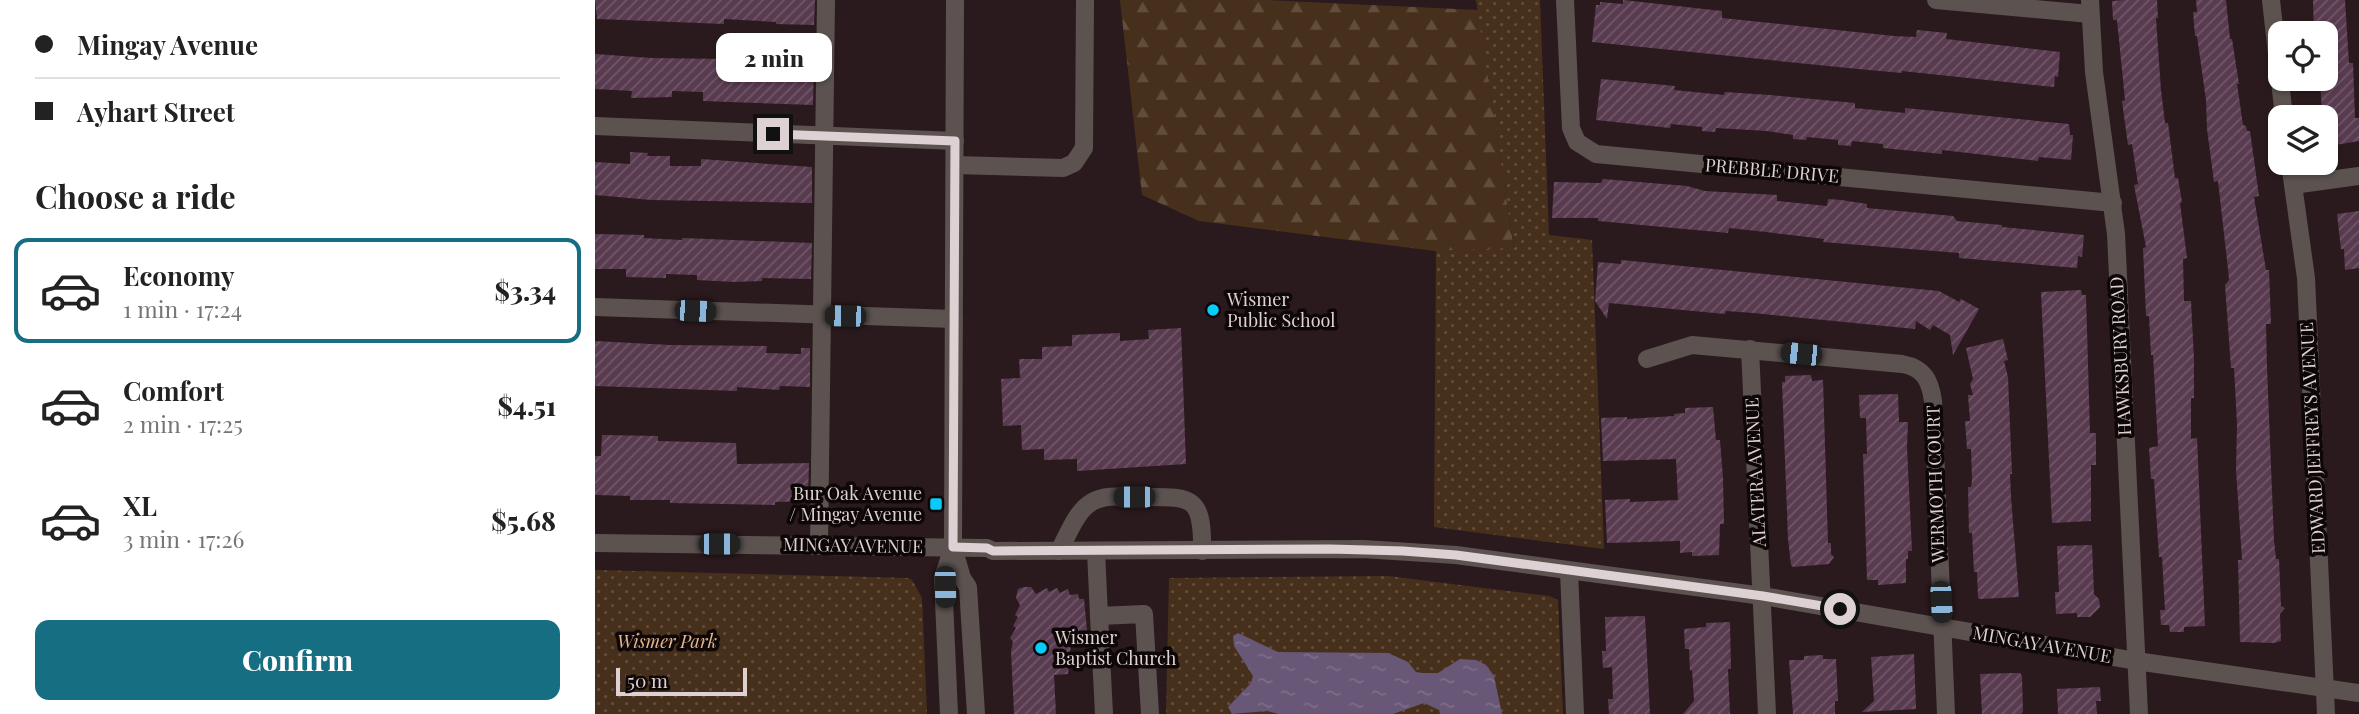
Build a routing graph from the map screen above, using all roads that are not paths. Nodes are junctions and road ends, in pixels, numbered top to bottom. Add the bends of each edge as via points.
1 (826, 0) edge
2 (955, 0) edge
3 (1085, 0) edge
4 (1565, 0) edge
5 (1936, 0) edge
6 (2271, 0) edge
7 (2090, 7) edge
8 (2283, 105) edge
9 (595, 126) edge
10 (824, 136) junction
11 (955, 141) junction
12 (955, 165) junction
13 (2292, 175) edge
14 (2359, 176) edge
15 (2293, 185) junction
16 (2113, 203) junction
17 (595, 307) edge
18 (821, 316) junction
19 (954, 319) junction
20 (1750, 349) junction
21 (1647, 359) dead end
22 (595, 542) edge
23 (819, 545) junction
24 (953, 547) junction
25 (1059, 551) junction
26 (1096, 551) junction
27 (1202, 551) junction
28 (1569, 571) junction
29 (1763, 596) junction
30 (1099, 616) junction
31 (1942, 627) junction
32 (2136, 661) junction
33 (2325, 688) junction
34 (2359, 693) edge
35 (949, 714) edge
36 (977, 714) edge
37 (1104, 714) edge
38 (1150, 714) edge
39 (1575, 714) edge
40 (1767, 714) edge
41 (1946, 714) edge
42 (2139, 714) edge
43 (2326, 714) edge

1 - 10 street
2 - 11 street
3 - 12 street via 1084,148 1074,163 1063,168
4 - 16 street, PREBBLE DRIVE via 1571,128 1577,142 1595,154
5 - 7 street
6 - 8 street
7 - 16 street, HAWKSBURY ROAD via 2094,72
9 - 10 street
10 - 11 street
10 - 18 street
11 - 12 street
12 - 19 street
13 - 15 street, EDWARD JEFFREYS AVENUE
14 - 15 street
15 - 33 street, EDWARD JEFFREYS AVENUE via 2306,278
16 - 32 street, HAWKSBURY ROAD
17 - 18 street
18 - 19 street
18 - 23 street
19 - 24 street
20 - 21 street, WERMOTH COURT via 1692,345
20 - 29 street, ALATERA AVENUE
20 - 31 street, WERMOTH COURT via 1902,364 1927,377 1933,401
22 - 23 street, MINGAY AVENUE
23 - 24 street, MINGAY AVENUE
24 - 25 street, MINGAY AVENUE
24 - 35 street via 943,578
24 - 36 street via 968,587
25 - 26 street, MINGAY AVENUE
25 - 27 street via 1079,514 1100,499 1174,497 1197,510 1203,522
26 - 27 street, MINGAY AVENUE
26 - 30 street
27 - 28 street, MINGAY AVENUE via 1403,551
28 - 29 street, MINGAY AVENUE
28 - 39 street
29 - 31 street, MINGAY AVENUE
29 - 40 street, ALATERA AVENUE
30 - 37 street
30 - 38 street via 1144,614
31 - 32 street, MINGAY AVENUE
31 - 41 street
32 - 33 street, MINGAY AVENUE
32 - 42 street, HAWKSBURY ROAD
33 - 34 street, MINGAY AVENUE
33 - 43 street, EDWARD JEFFREYS AVENUE

